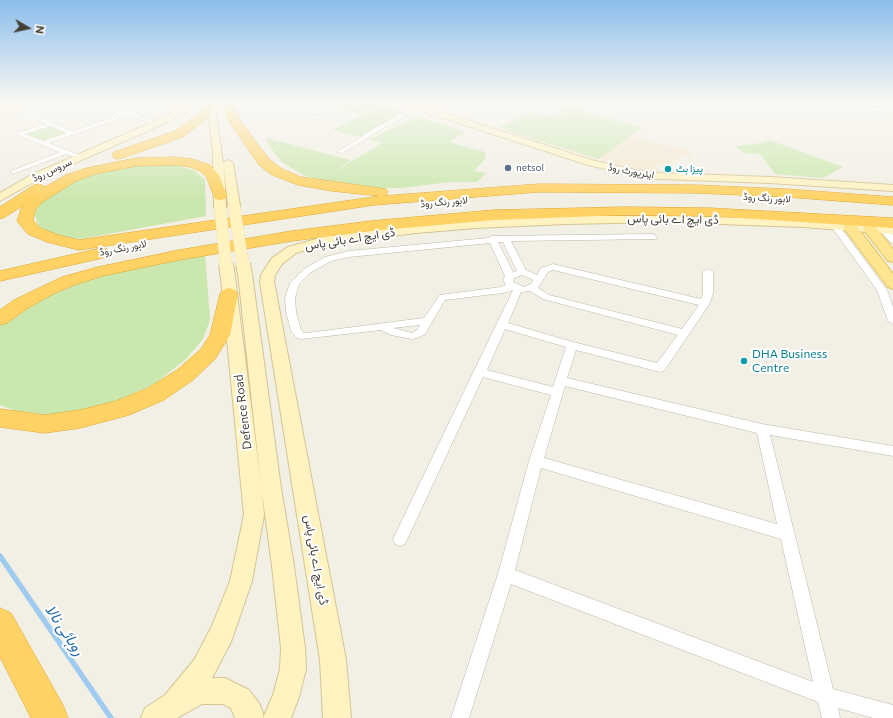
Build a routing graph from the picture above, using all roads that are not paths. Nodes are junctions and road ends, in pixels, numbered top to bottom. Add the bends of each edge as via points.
1 (23, 136) edge
2 (64, 136) edge
3 (129, 136) edge
4 (175, 136) edge
5 (215, 136) edge
6 (223, 136) edge
7 (245, 136) edge
8 (372, 136) edge
9 (507, 136) edge
10 (43, 143) junction
11 (66, 152) junction
12 (340, 152) dead end
13 (80, 157) junction
14 (13, 172) dead end
15 (893, 188) edge
16 (510, 190) junction
17 (0, 198) edge
18 (893, 201) edge
19 (220, 202) junction
20 (893, 206) edge
21 (0, 214) edge
22 (842, 226) junction
23 (888, 228) edge
24 (653, 236) dead end
25 (506, 238) junction
26 (492, 239) junction
27 (893, 258) edge
28 (522, 272) junction
29 (708, 272) dead end
30 (0, 276) edge
31 (510, 276) junction
32 (234, 282) junction
33 (0, 284) edge
34 (893, 284) edge
35 (535, 285) junction
36 (515, 288) junction
37 (705, 303) junction
38 (0, 319) edge
39 (893, 321) edge
40 (501, 324) junction
41 (685, 333) junction
42 (572, 345) junction
43 (480, 372) junction
44 (559, 387) junction
45 (0, 418) edge
46 (762, 428) junction
47 (893, 451) edge
48 (536, 462) junction
49 (788, 534) junction
50 (400, 539) dead end
51 (506, 574) junction
52 (0, 624) edge
53 (826, 696) junction
54 (165, 711) edge
55 (893, 714) edge
56 (50, 718) edge
57 (249, 718) edge
58 (277, 718) edge
59 (337, 718) edge
60 (460, 718) edge
61 (831, 718) edge

1 - 10 street
2 - 10 street
3 - 13 main road, سروس روڈ
4 - 21 highway via 71,172 35,190
5 - 19 main road, Defence Road
6 - 32 main road, Defence Road, bridge via 234,206
7 - 16 highway via 264,162 277,172 298,181 384,192
8 - 12 street
9 - 15 main road, ایئرپورٹ روڈ via 592,163 635,173
10 - 11 street
11 - 13 street
11 - 14 street
13 - 17 main road, سروس روڈ via 35,177
16 - 18 highway via 696,189 779,192
16 - 19 highway via 374,201 79,245 34,231 25,221 28,209 38,198 71,178 136,162 176,161 205,168 212,175
19 - 32 main road, Defence Road, bridge
20 - 30 highway, لاہور رنگ روڈ via 653,193 496,198 351,212 186,236
22 - 23 main road, ڈی ایچ اے بائی پاس
22 - 34 main road
22 - 39 street via 882,290
22 - 59 main road, ڈی ایچ اے بائی پاس via 663,218 475,224 311,243 292,250 277,261 270,271 267,282 333,660
23 - 27 main road
23 - 33 highway, لاہور رنگ روڈ via 710,205 599,204 418,213 206,240
23 - 38 highway via 709,212 625,211 486,216 371,226 179,255 98,272 45,291
24 - 25 street
25 - 26 street
25 - 28 street
26 - 31 street
26 - 36 street via 338,256 319,263 300,277 292,290 291,312 296,331 301,336 307,336 428,321 443,297
28 - 31 street
28 - 35 street via 535,277
29 - 37 street via 708,293
31 - 36 street via 508,280
32 - 45 highway via 220,335 208,354 185,375 156,394 121,409 80,419 45,424
32 - 54 main road, Defence Road via 254,515 241,581 222,633 203,669
32 - 58 main road, Defence Road via 271,488 293,648 293,669 286,697
35 - 36 street
35 - 37 street via 544,270 553,267
35 - 41 street via 546,297
36 - 40 street
37 - 41 street
40 - 42 street
40 - 43 street
41 - 42 street via 660,368
42 - 44 street
43 - 44 street
43 - 50 street
44 - 46 street
44 - 48 street
46 - 47 street
46 - 49 street
48 - 49 street
48 - 51 street
49 - 53 street
51 - 53 street
51 - 60 street
52 - 56 highway
53 - 55 street
53 - 61 street
54 - 57 main road via 201,692 225,691 240,699 249,713

